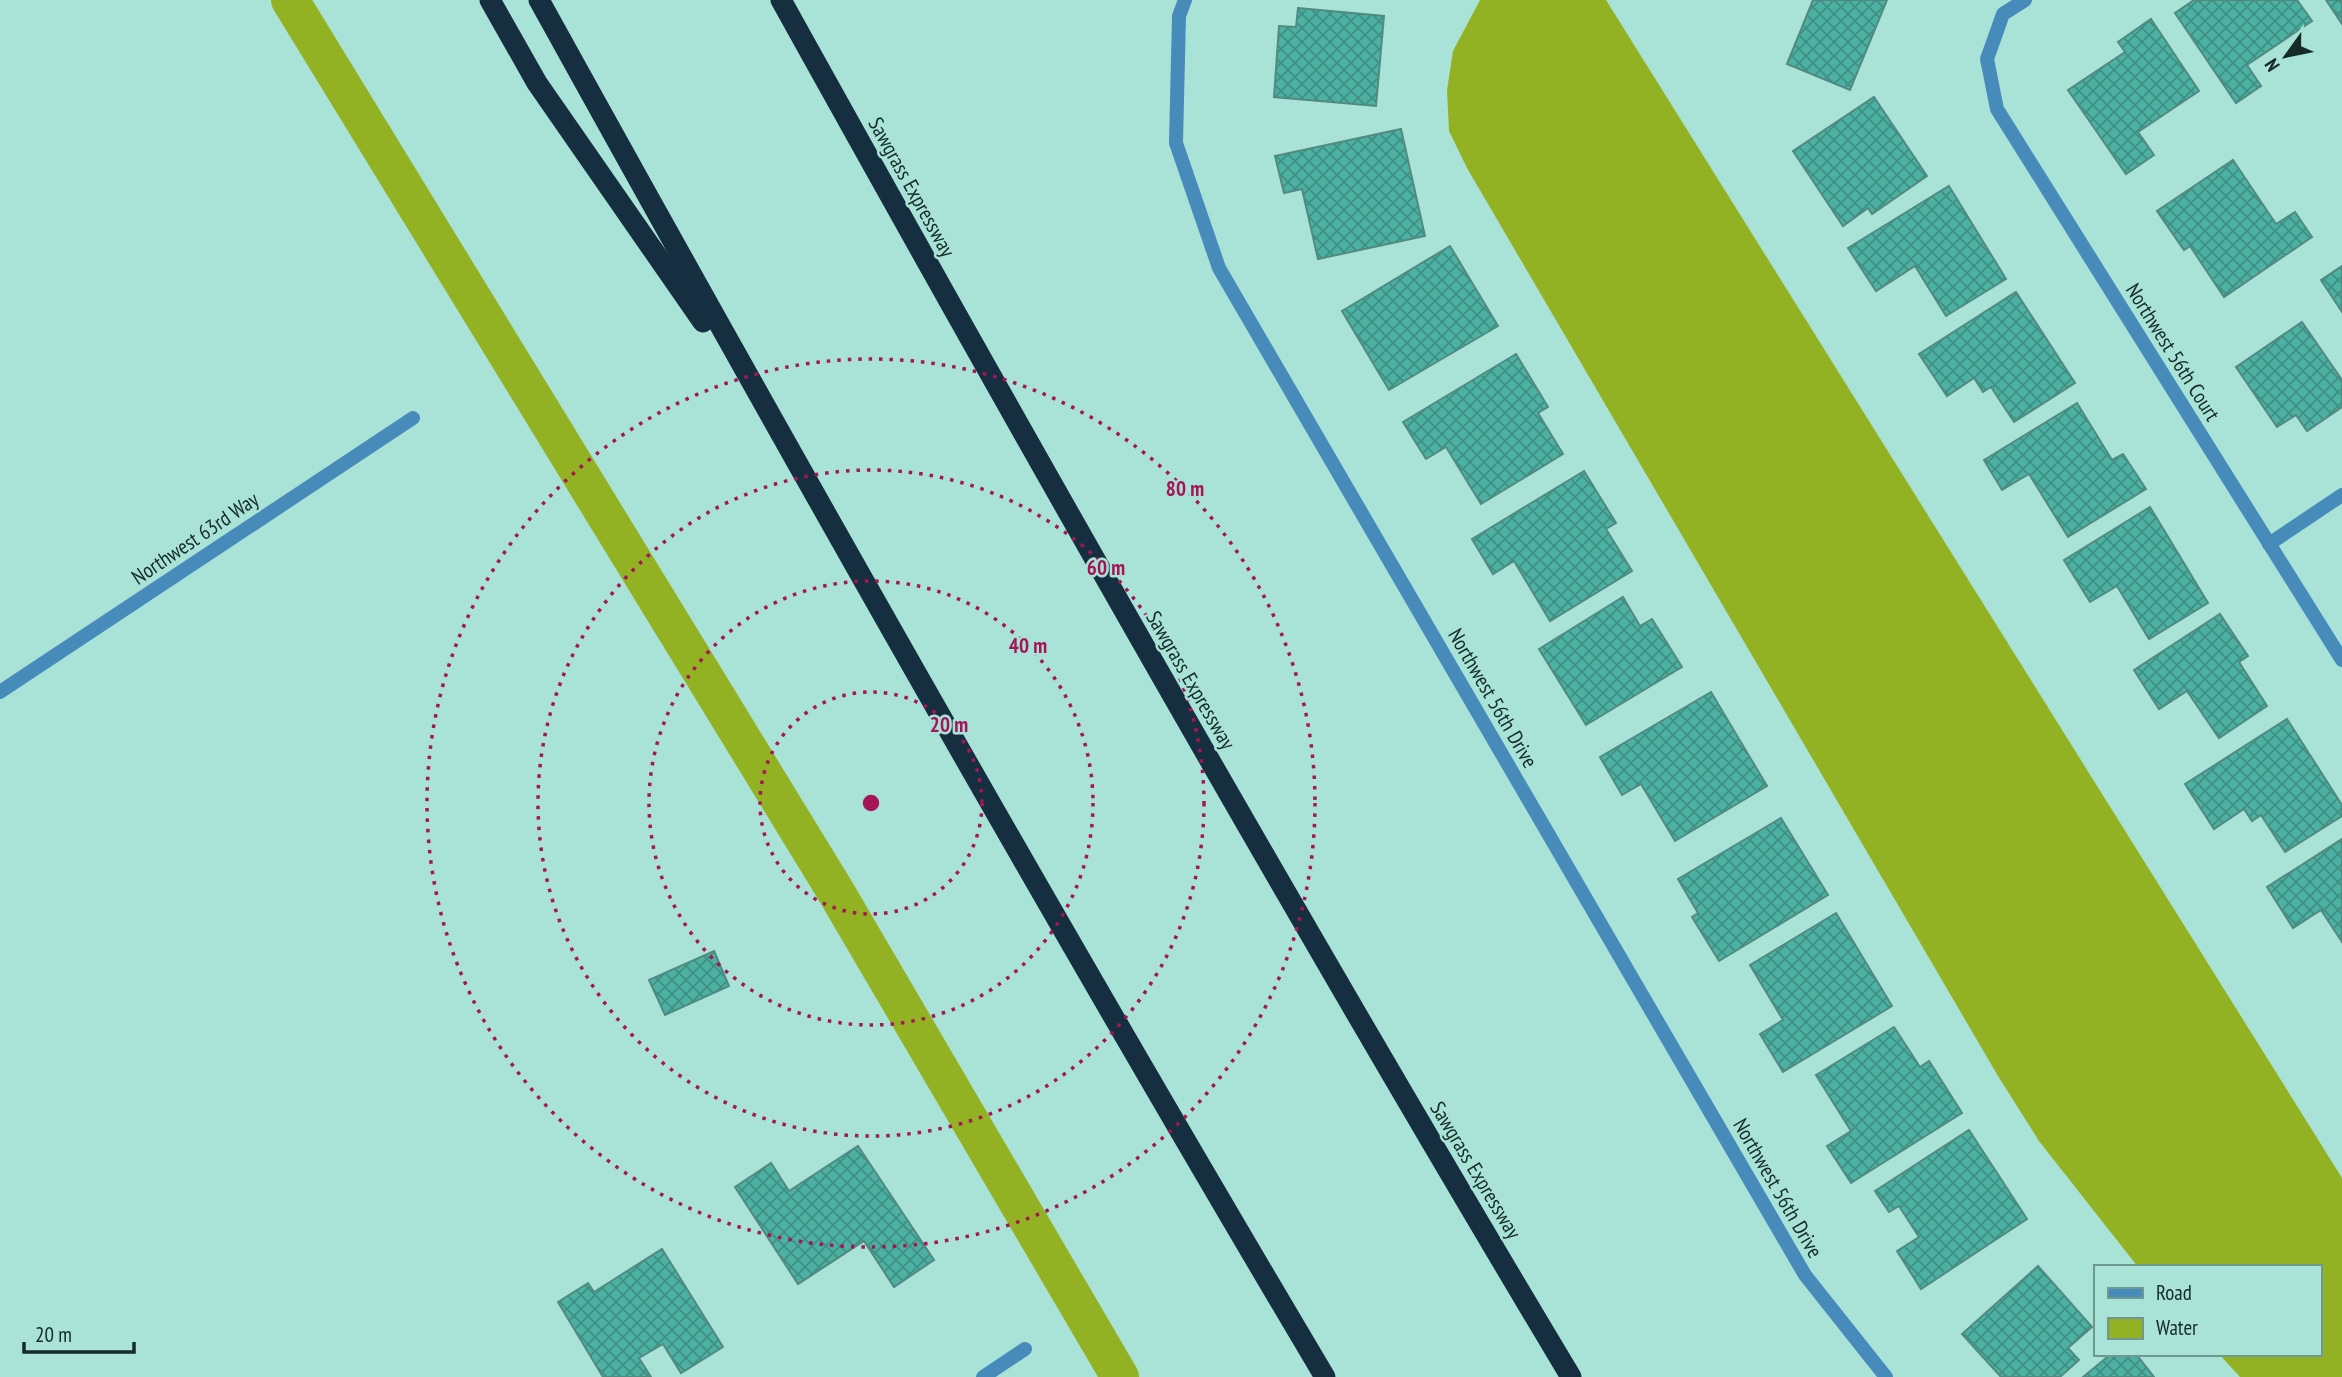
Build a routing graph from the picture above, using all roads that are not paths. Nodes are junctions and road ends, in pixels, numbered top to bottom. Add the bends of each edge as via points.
1 (490, 0) edge
2 (539, 0) edge
3 (780, 0) edge
4 (1185, 0) edge
5 (2025, 0) edge
6 (413, 418) dead end
7 (772, 421) junction
8 (2342, 495) edge
9 (2269, 544) junction
10 (2342, 660) edge
11 (0, 692) edge
12 (1025, 1349) dead end
13 (983, 1377) edge
14 (1325, 1377) edge
15 (1571, 1377) edge
16 (1886, 1377) edge

1 - 7 highway via 537,83
2 - 7 highway
3 - 15 highway, Sawgrass Expressway via 1116,599
4 - 16 street, Northwest 56th Drive via 1179,16 1176,143 1219,268 1805,1275
5 - 9 street, Northwest 56th Court via 2003,15 1987,59 1997,109
6 - 11 street, Northwest 63rd Way
7 - 14 highway via 1073,950
8 - 9 street
9 - 10 street, Northwest 56th Court
12 - 13 street

